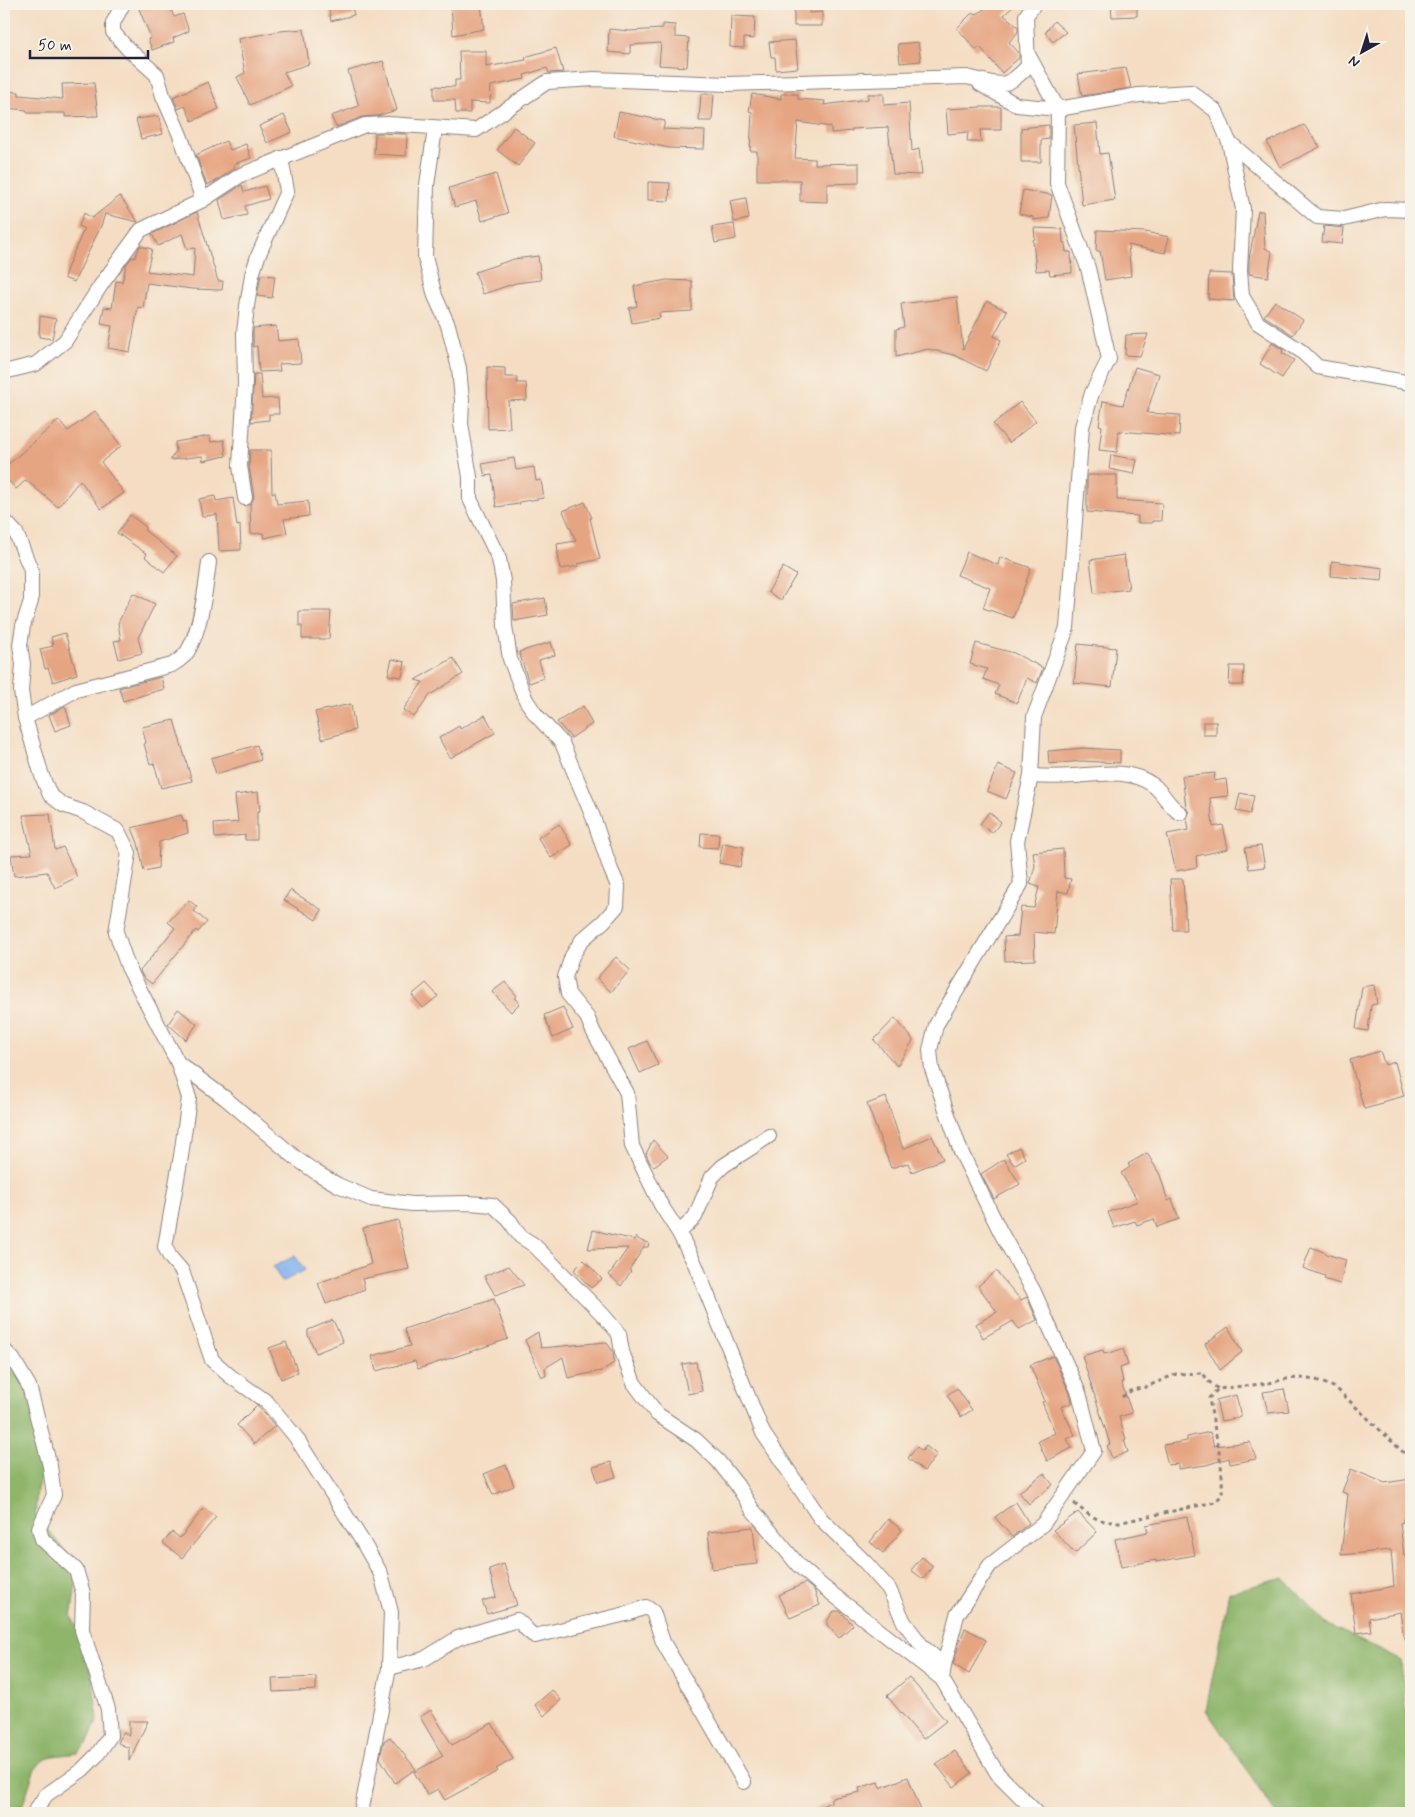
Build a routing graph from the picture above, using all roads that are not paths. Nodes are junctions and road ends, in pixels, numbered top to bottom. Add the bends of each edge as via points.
1 (123, 4) edge
2 (1034, 4) edge
3 (1029, 56) junction
4 (967, 77) junction
5 (1058, 109) junction
6 (435, 129) junction
7 (1229, 142) junction
8 (281, 158) junction
9 (203, 200) junction
10 (1411, 210) edge
11 (4, 372) edge
12 (1411, 382) edge
13 (245, 498) dead end
14 (4, 520) edge
15 (210, 562) dead end
16 (25, 718) junction
17 (1031, 776) junction
18 (1180, 813) dead end
19 (178, 1063) junction
20 (769, 1136) dead end
21 (679, 1233) junction
22 (4, 1350) edge
23 (389, 1668) junction
24 (943, 1672) junction
25 (744, 1782) dead end
26 (34, 1813) edge
27 (361, 1813) edge
28 (1037, 1813) edge

1 - 9 street via 113,24 113,32 157,75
2 - 3 street via 1026,16
3 - 4 street via 1028,66 1016,79 1004,85
3 - 5 street
4 - 5 street via 1017,105
4 - 6 street via 728,84 594,79 547,82 476,130
5 - 7 street via 1139,94 1191,92 1216,111
5 - 17 street via 1057,183 1088,268 1109,359 1092,393 1082,427 1068,628 1034,717
6 - 8 street via 365,125
6 - 21 street via 427,185 425,257 459,368 461,424 470,476 470,498 499,559 510,659 526,700 562,743 618,886 617,906 582,940 572,956 565,977 568,994 587,1016 627,1093 632,1146 661,1205
7 - 10 street via 1317,217 1344,218 1385,209
7 - 12 street via 1243,209 1242,296 1258,323 1301,351 1318,367
8 - 9 street via 241,175
8 - 13 street via 287,191 252,275 244,333 245,384 240,466
9 - 11 street via 141,230 65,341 36,364
14 - 16 street via 16,533 31,570 31,601 20,645
15 - 16 street via 204,601 191,647 183,657 172,665 76,690
16 - 19 street via 50,795 118,831 129,853 116,932 128,967
17 - 18 street via 1122,772 1155,786 1171,808
17 - 24 street via 1017,840 1021,884 936,1024 930,1050 932,1069 961,1152 1034,1292 1079,1393 1094,1451 1043,1524 990,1565 957,1614
19 - 23 street via 189,1098 165,1247 182,1271 212,1360 267,1402 295,1436 381,1574 391,1612
19 - 24 street via 316,1174 338,1185 371,1199 412,1204 493,1205 520,1236 534,1245 604,1316 619,1334 634,1383 657,1414 696,1440 718,1461 799,1566
20 - 21 street via 723,1166 712,1177 695,1217
21 - 24 street via 695,1264 763,1433 820,1518 889,1589 904,1622
22 - 26 street via 29,1386 50,1466 54,1495 39,1528 42,1539 76,1570 83,1594 82,1630 108,1709 110,1736 82,1770 46,1794
23 - 25 street via 424,1659 458,1638 517,1620 536,1636 646,1607 653,1612 663,1642
23 - 27 street
24 - 28 street via 997,1773

